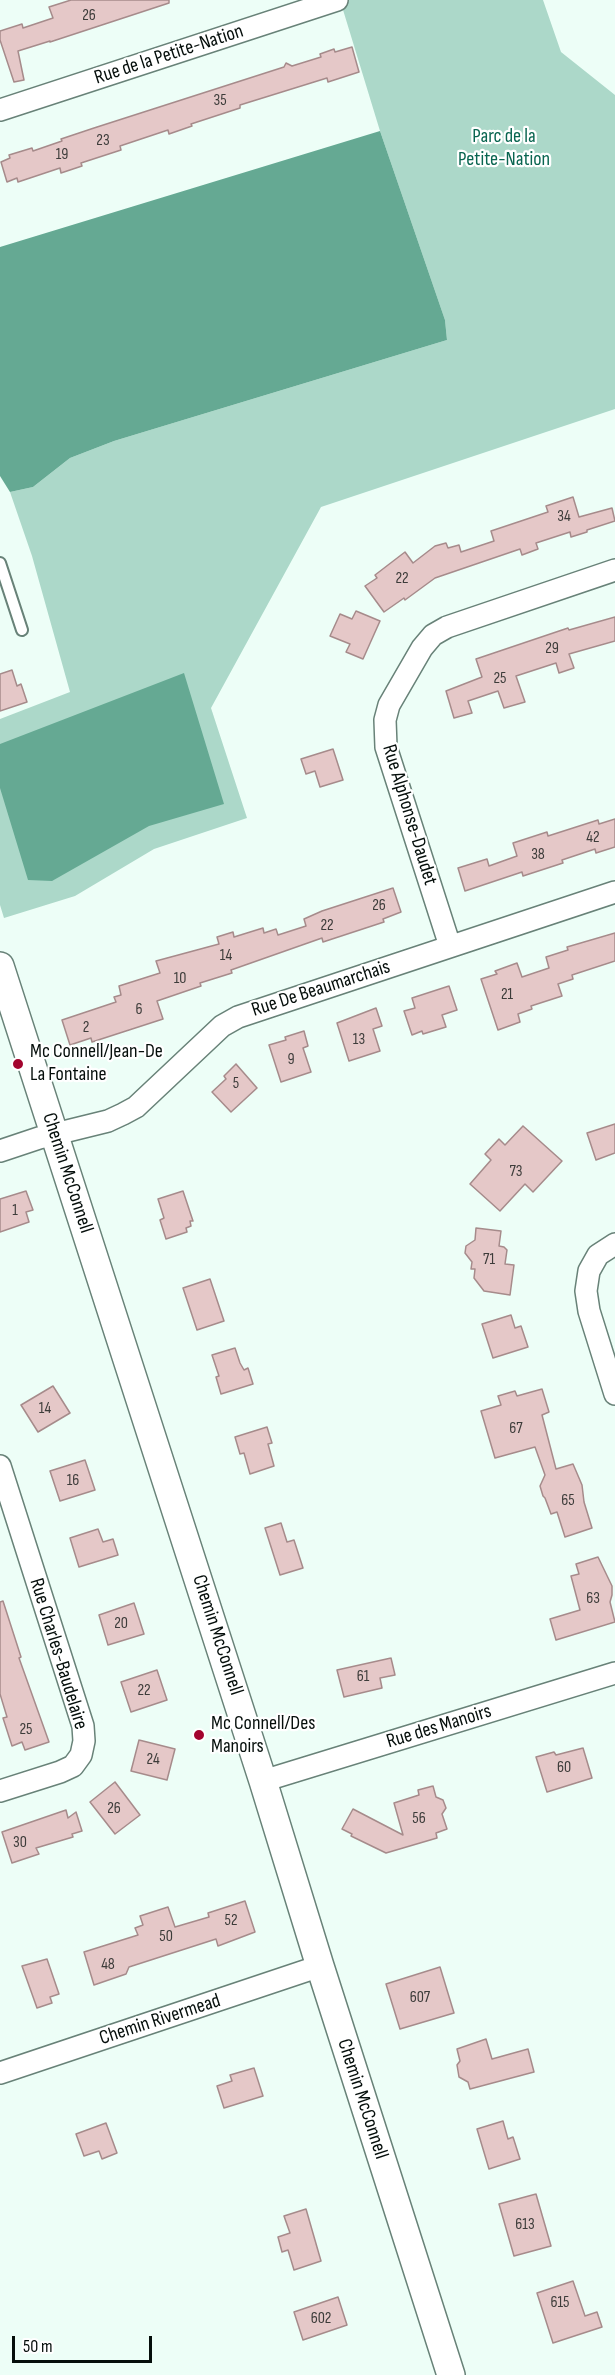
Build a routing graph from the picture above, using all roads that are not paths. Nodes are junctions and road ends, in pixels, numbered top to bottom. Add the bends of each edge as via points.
1 (337, 0) edge
2 (0, 110) edge
3 (0, 563) edge
4 (615, 570) edge
5 (22, 630) dead end
6 (615, 892) edge
7 (450, 946) junction
8 (0, 966) edge
9 (55, 1134) junction
10 (0, 1151) edge
11 (615, 1244) edge
12 (615, 1394) edge
13 (0, 1466) edge
14 (615, 1673) edge
15 (263, 1781) junction
16 (0, 1791) edge
17 (320, 1966) junction
18 (0, 2073) edge
19 (451, 2375) edge

1 - 2 street, Rue de la Petite-Nation
3 - 5 lane
4 - 7 street, Rue Alphonse-Daudet via 433,635 389,705 386,747
6 - 7 street, Rue De Beaumarchais
7 - 9 street, Rue De Beaumarchais via 238,1017 222,1026 136,1107 108,1121
8 - 9 street, Chemin McConnell
9 - 10 street, Rue De Beaumarchais
9 - 15 street, Chemin McConnell
11 - 12 street via 598,1255 589,1271 586,1291
13 - 16 street, Rue Charles-Baudelaire via 83,1726 84,1741 73,1766
14 - 15 street, Rue des Manoirs
15 - 17 street, Chemin McConnell
17 - 18 street, Chemin Rivermead
17 - 19 street, Chemin McConnell

